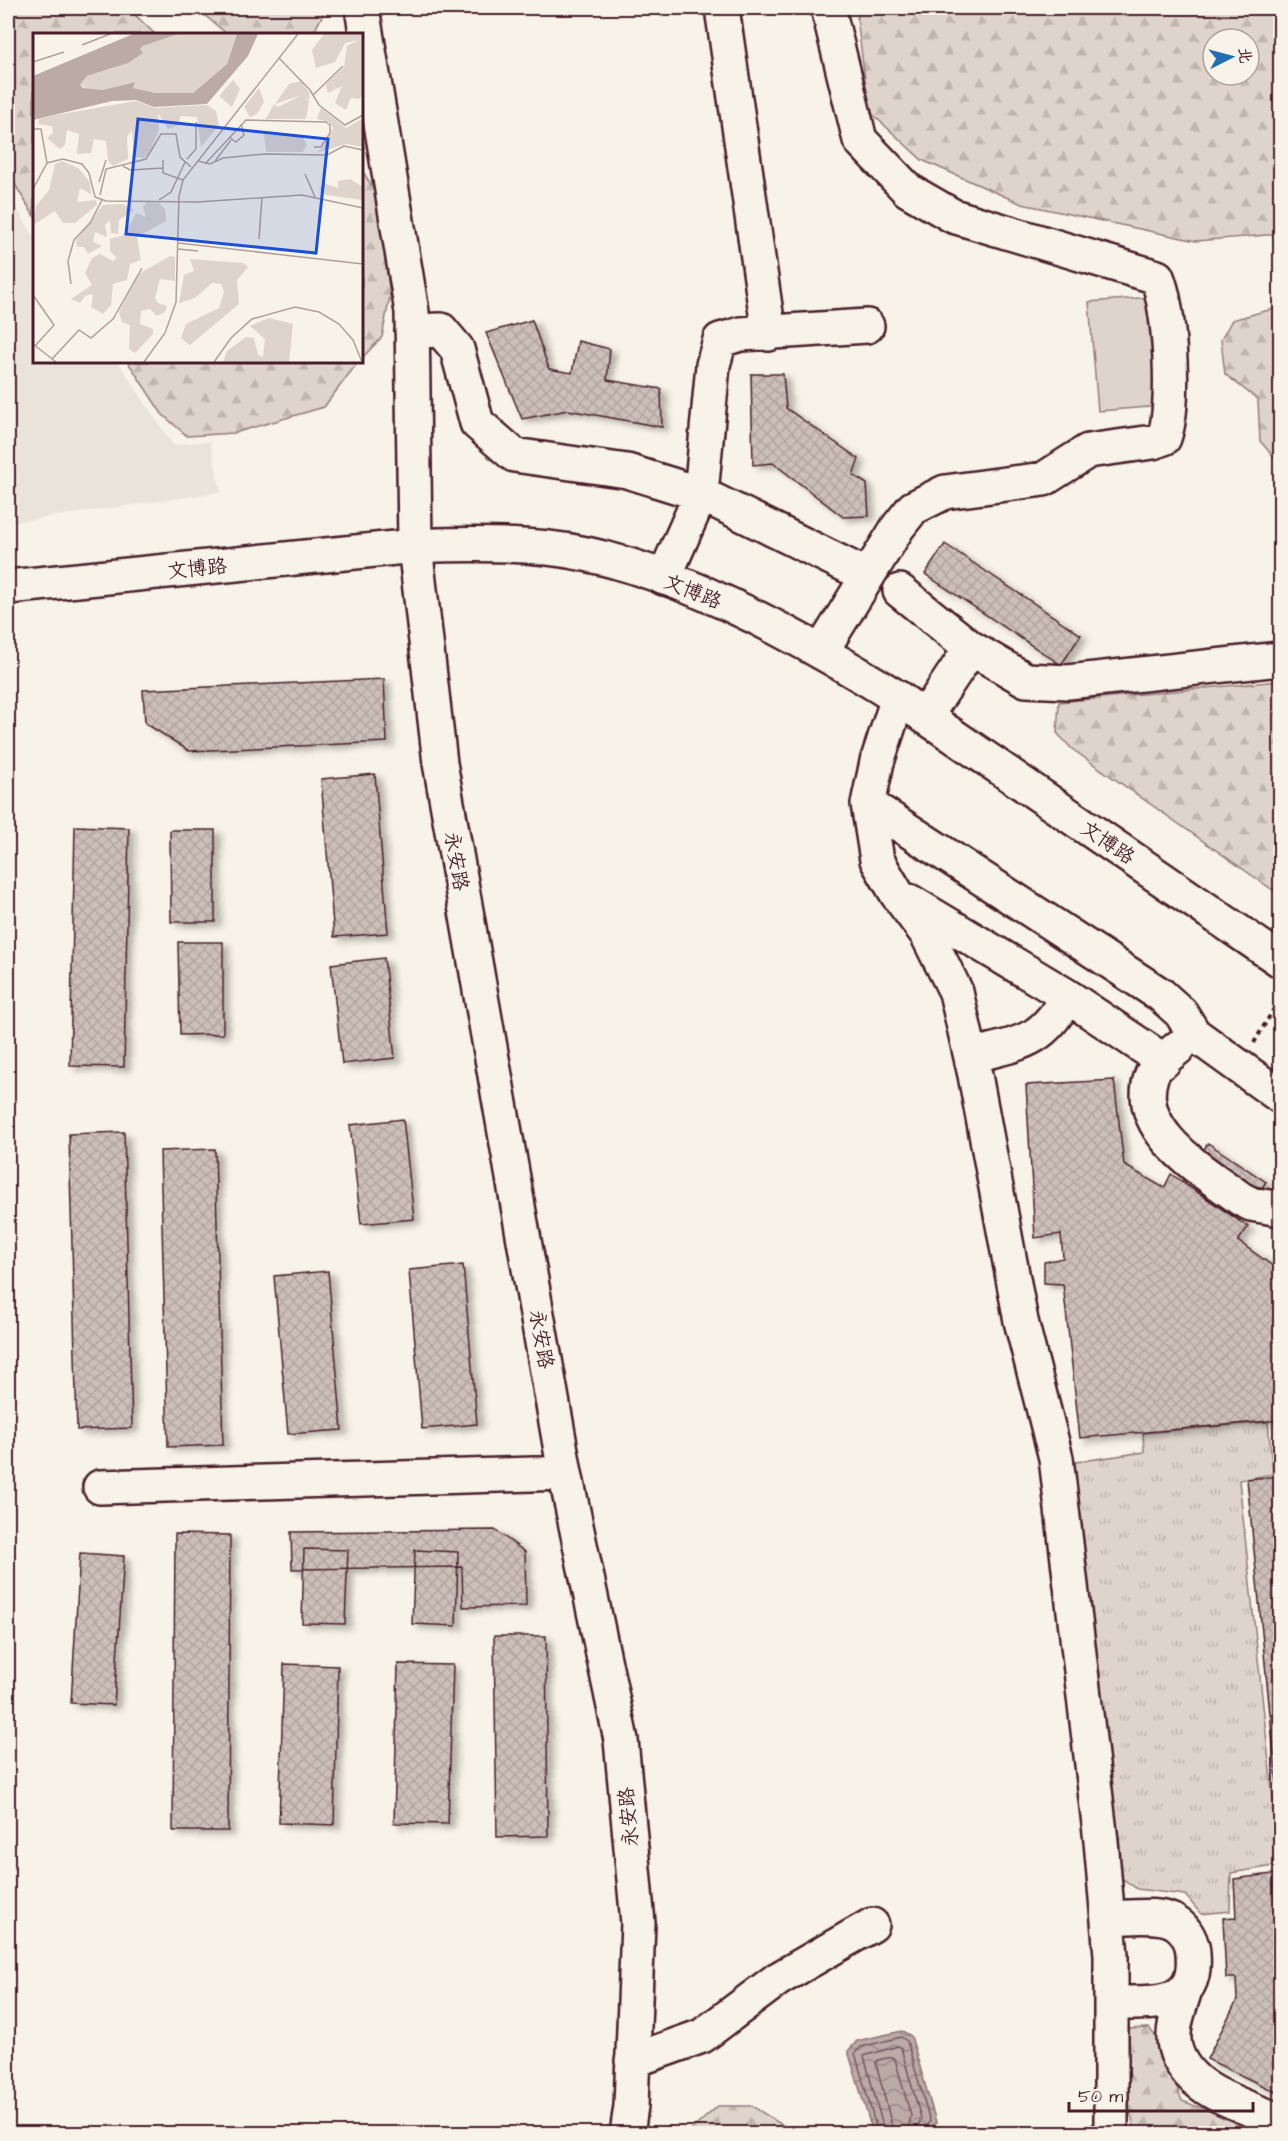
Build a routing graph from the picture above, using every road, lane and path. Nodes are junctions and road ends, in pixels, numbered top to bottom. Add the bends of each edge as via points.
1 (362, 8) edge
2 (722, 8) edge
3 (828, 8) edge
4 (867, 326) dead end
5 (412, 331) junction
6 (769, 334) junction
7 (700, 494) junction
8 (416, 546) junction
9 (868, 576) junction
10 (664, 578) junction
11 (8, 587) edge
12 (900, 591) dead end
13 (971, 648) junction
14 (821, 652) junction
15 (1281, 659) edge
16 (898, 698) junction
17 (925, 717) junction
18 (868, 804) junction
19 (897, 894) junction
20 (1281, 960) edge
21 (1066, 996) junction
22 (1276, 1005) dead end
23 (1194, 1034) junction
24 (970, 1056) junction
25 (1164, 1061) junction
26 (1240, 1068) junction
27 (1281, 1096) edge
28 (1281, 1209) edge
29 (565, 1473) junction
30 (100, 1487) dead end
31 (1108, 1918) junction
32 (872, 1925) dead end
33 (1184, 1993) junction
34 (1111, 2003) junction
35 (632, 2061) junction
36 (1281, 2121) edge
37 (627, 2133) edge
38 (1111, 2133) edge

1 - 5 street, 永安路
2 - 6 street
3 - 9 street via 860,140 908,190 953,216 1157,277 1163,291 1170,376 1170,422 1164,438 1088,451 1044,479 945,492 913,508
4 - 6 street
5 - 7 street via 441,330 458,349 477,423 514,455 627,471
5 - 8 street, 永安路
6 - 7 street via 741,334 720,340 712,365
7 - 9 street
7 - 10 street
8 - 10 street, 文博路 via 549,548 608,560
8 - 11 street, 文博路
8 - 29 street, 永安路 via 440,763
9 - 14 street
10 - 14 street, 文博路
12 - 13 street
13 - 15 street via 1026,680 1046,682
13 - 17 street
14 - 16 street, 文博路
16 - 17 street, 文博路
16 - 18 street
17 - 20 street, 文博路
18 - 19 street via 877,860
18 - 23 street via 1161,995 1181,1013
19 - 21 street
19 - 24 street via 927,934 956,992
21 - 24 street via 1055,1019 1041,1032
21 - 25 street
22 - 26 path
23 - 25 street
23 - 26 street
24 - 31 street via 1021,1321 1056,1458
25 - 28 street via 1151,1074 1148,1093 1154,1118 1168,1140 1241,1199
26 - 27 street
29 - 30 street
29 - 35 street, 永安路 via 621,1740 638,1923
31 - 33 street via 1161,1918 1176,1922 1193,1946 1192,1977
31 - 34 street
32 - 35 street via 778,1979 702,2036
33 - 34 street via 1169,2000
33 - 36 street via 1175,2046 1193,2077 1209,2090
34 - 38 street
35 - 37 street, 永安路

